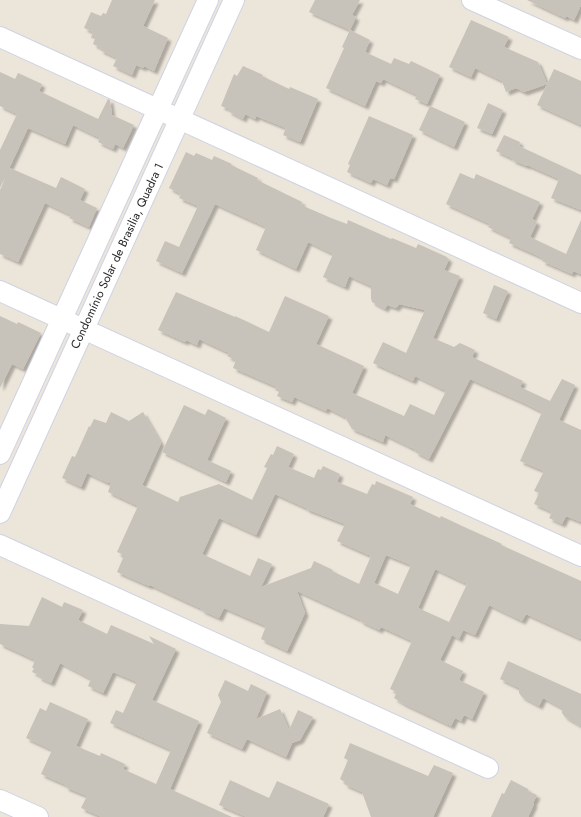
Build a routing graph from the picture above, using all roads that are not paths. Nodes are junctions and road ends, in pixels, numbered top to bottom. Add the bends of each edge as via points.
1 (208, 0) edge
2 (234, 0) edge
3 (472, 0) edge
4 (0, 36) edge
5 (581, 49) edge
6 (158, 109) junction
7 (180, 119) junction
8 (0, 291) edge
9 (581, 303) edge
10 (62, 319) junction
11 (84, 329) junction
12 (0, 454) edge
13 (0, 513) edge
14 (0, 545) edge
15 (581, 556) edge
16 (488, 768) dead end
17 (0, 800) edge
18 (38, 817) edge

1 - 6 street, Condomínio Solar de Brasilia, Quadra 1
2 - 7 street, Condomínio Solar de Brasilia, Quadra 1
3 - 5 street
4 - 6 street
6 - 7 street
6 - 10 street, Condomínio Solar de Brasilia, Quadra 1
7 - 9 street
7 - 11 street, Condomínio Solar de Brasilia, Quadra 1
8 - 10 street
10 - 11 street
10 - 12 street, Condomínio Solar de Brasilia, Quadra 1
11 - 13 street, Condomínio Solar de Brasilia, Quadra 1
11 - 15 street
14 - 16 street
17 - 18 street

